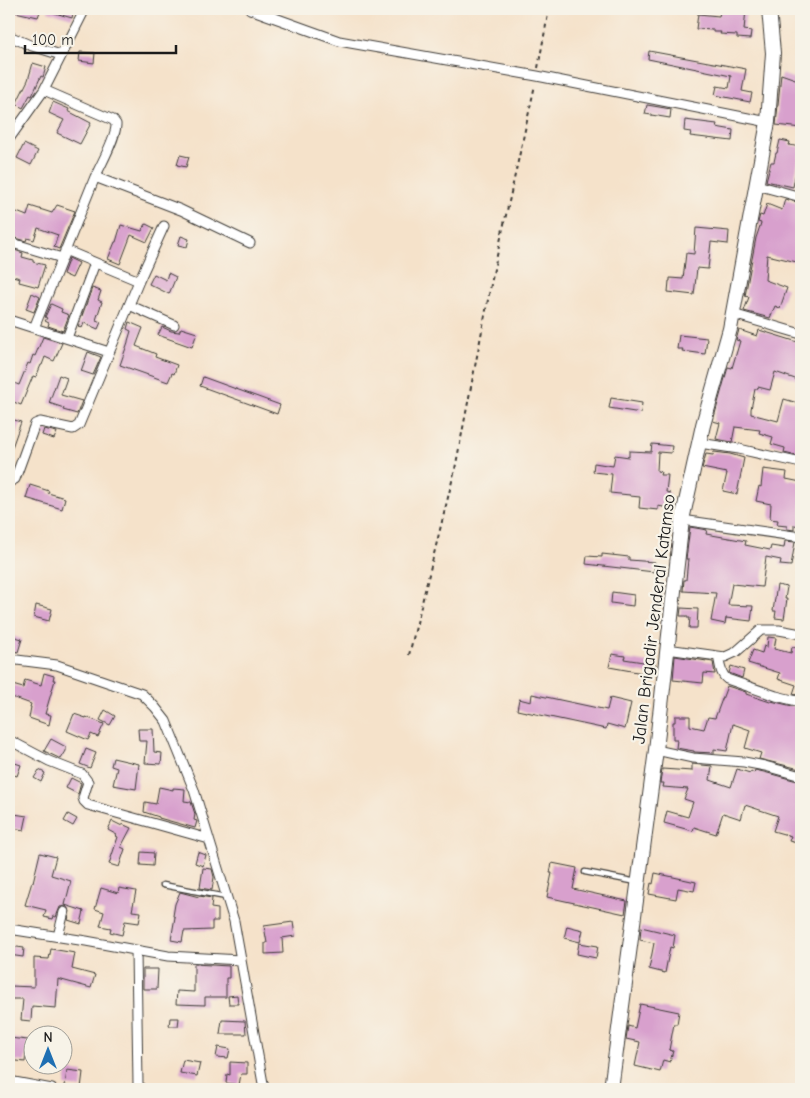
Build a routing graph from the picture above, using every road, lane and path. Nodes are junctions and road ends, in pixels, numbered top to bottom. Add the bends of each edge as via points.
1 (85, 9) edge
2 (250, 9) edge
3 (549, 9) edge
4 (769, 9) edge
5 (9, 36) edge
6 (61, 55) junction
7 (537, 76) junction
8 (44, 90) junction
9 (768, 122) junction
10 (9, 139) edge
11 (95, 177) junction
12 (757, 185) junction
13 (801, 196) edge
14 (164, 226) dead end
15 (9, 242) edge
16 (250, 243) dead end
17 (64, 254) junction
18 (95, 263) junction
19 (139, 281) junction
20 (129, 305) junction
21 (733, 314) junction
22 (9, 320) edge
23 (174, 325) dead end
24 (34, 328) junction
25 (801, 334) edge
26 (68, 338) junction
27 (109, 352) junction
28 (699, 443) junction
29 (801, 463) edge
30 (9, 482) edge
31 (682, 520) junction
32 (801, 537) edge
33 (801, 634) edge
34 (667, 650) junction
35 (409, 656) dead end
36 (718, 656) junction
37 (9, 659) edge
38 (801, 702) edge
39 (9, 740) edge
40 (656, 750) junction
41 (801, 776) edge
42 (209, 839) junction
43 (585, 872) dead end
44 (638, 882) junction
45 (163, 884) dead end
46 (226, 896) junction
47 (64, 912) dead end
48 (9, 929) edge
49 (58, 936) junction
50 (136, 951) junction
51 (241, 960) junction
52 (9, 1081) edge
53 (52, 1089) edge
54 (141, 1089) edge
55 (264, 1089) edge
56 (611, 1089) edge

1 - 6 street
2 - 7 street via 339,41
3 - 7 path
4 - 9 main road, Jalan Brigadir Jenderal Katamso via 773,53
5 - 6 street
6 - 8 street
7 - 9 street
7 - 35 path via 494,269 455,469
8 - 10 street
8 - 11 street via 115,122 116,128
9 - 12 main road, Jalan Brigadir Jenderal Katamso
11 - 16 street via 181,210
11 - 17 street
12 - 13 street
12 - 21 main road, Jalan Brigadir Jenderal Katamso
14 - 19 street
15 - 17 street
17 - 18 street
17 - 24 street
18 - 19 street
18 - 26 street
19 - 20 street
20 - 23 street
20 - 27 street
21 - 25 street
21 - 28 main road, Jalan Brigadir Jenderal Katamso
22 - 24 street
24 - 26 street
26 - 27 street
27 - 30 street via 79,425 74,429 40,422 35,424 15,479
28 - 29 street
28 - 31 main road, Jalan Brigadir Jenderal Katamso
31 - 32 street
31 - 34 main road, Jalan Brigadir Jenderal Katamso
33 - 36 street via 761,630 736,652
34 - 36 street
34 - 40 main road, Jalan Brigadir Jenderal Katamso
36 - 38 street via 721,672 727,679
37 - 42 street via 56,665 142,694 166,721 194,790
39 - 42 street via 82,774 88,782 83,798 88,805
40 - 41 street via 693,758 751,763
40 - 44 main road, Jalan Brigadir Jenderal Katamso
42 - 46 street
43 - 44 lane
44 - 56 main road, Jalan Brigadir Jenderal Katamso
45 - 46 lane
46 - 51 street
47 - 49 street
48 - 49 street
49 - 50 street
50 - 51 street
50 - 54 street via 138,1084
51 - 55 street
52 - 53 street

